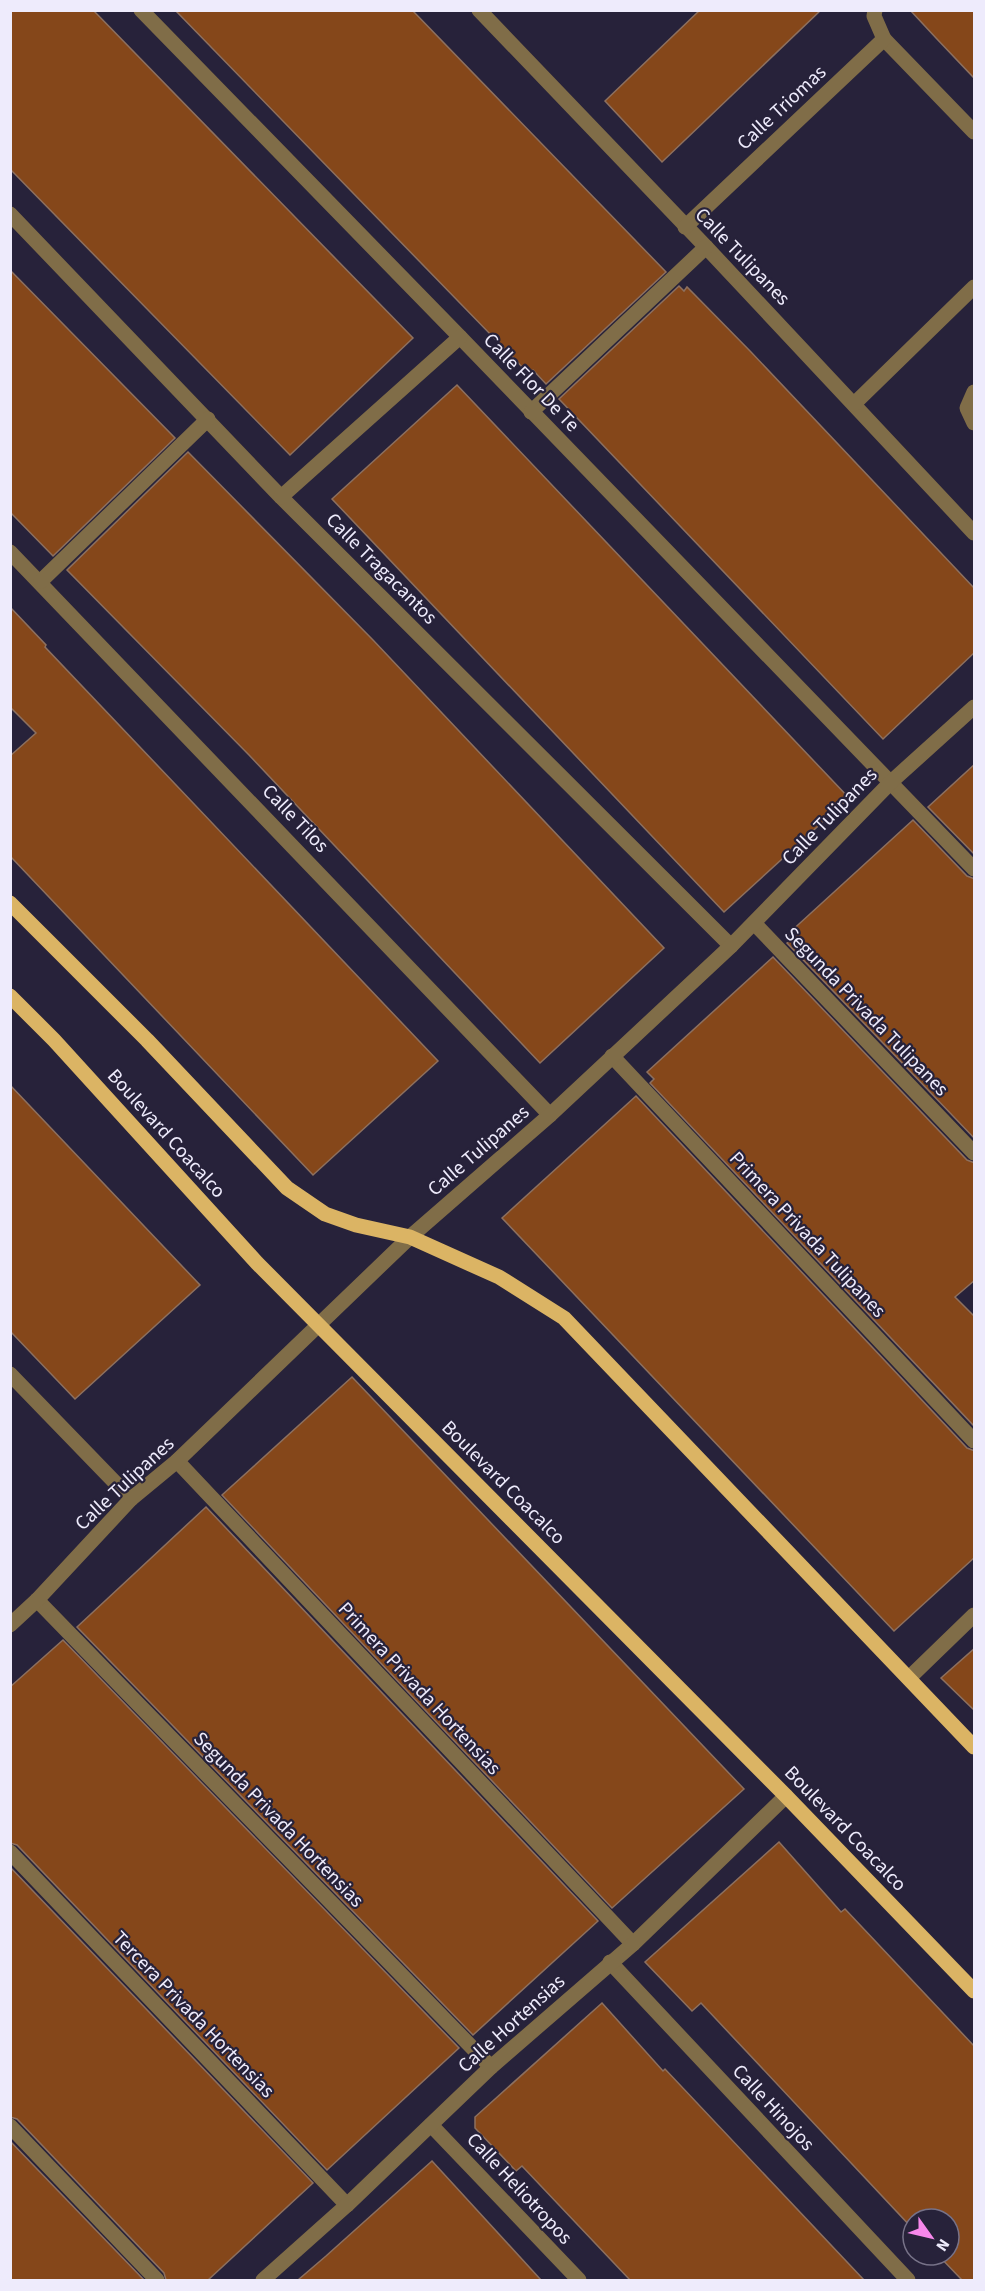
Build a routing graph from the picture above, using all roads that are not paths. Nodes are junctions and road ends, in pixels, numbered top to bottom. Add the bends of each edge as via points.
1 (141, 10) edge
2 (479, 10) edge
3 (875, 10) edge
4 (884, 39) junction
5 (975, 132) edge
6 (10, 214) edge
7 (685, 227) junction
8 (706, 247) junction
9 (975, 287) edge
10 (460, 337) junction
11 (975, 392) edge
12 (854, 404) junction
13 (531, 412) junction
14 (208, 419) junction
15 (975, 423) edge
16 (281, 497) junction
17 (975, 533) edge
18 (10, 552) edge
19 (41, 581) junction
20 (975, 706) edge
21 (891, 782) junction
22 (975, 869) edge
23 (10, 903) edge
24 (754, 924) junction
25 (731, 946) junction
26 (10, 996) edge
27 (612, 1056) junction
28 (550, 1115) junction
29 (975, 1153) edge
30 (410, 1237) junction
31 (320, 1326) junction
32 (10, 1374) edge
33 (975, 1441) edge
34 (177, 1461) junction
35 (131, 1499) junction
36 (37, 1600) junction
37 (975, 1615) edge
38 (10, 1625) edge
39 (909, 1678) junction
40 (975, 1747) edge
41 (786, 1796) junction
42 (10, 1852) edge
43 (633, 1944) junction
44 (610, 1962) junction
45 (975, 1991) edge
46 (491, 2067) junction
47 (431, 2125) junction
48 (10, 2126) edge
49 (346, 2205) junction
50 (268, 2279) edge
51 (158, 2280) edge
52 (579, 2280) edge
53 (908, 2280) edge

1 - 10 street, Calle Flor De Te
2 - 7 street, Calle Tulipanes
3 - 4 street
4 - 5 street
4 - 7 street, Calle Triomas
6 - 14 street, Calle Tragacantos
7 - 8 street, Calle Tulipanes
8 - 12 street, Calle Tulipanes
8 - 13 street
9 - 12 street
10 - 13 street, Calle Flor De Te
10 - 16 street
11 - 15 street via 967,408
12 - 17 street, Calle Tulipanes
13 - 21 street, Calle Flor De Te
14 - 16 street, Calle Tragacantos
14 - 19 street
16 - 25 street, Calle Tragacantos
18 - 19 street, Calle Tilos
19 - 28 street, Calle Tilos
20 - 21 street, Calle Tulipanes
21 - 22 street, Calle Flor De Te
21 - 24 street, Calle Tulipanes
23 - 30 main road via 287,1188 325,1214 356,1226
24 - 25 street, Calle Tulipanes
24 - 29 street, Segunda Privada Tulipanes
25 - 27 street, Calle Tulipanes
26 - 31 main road, Boulevard Coacalco
27 - 28 street, Calle Tulipanes
27 - 33 street, Primera Privada Tulipanes
28 - 30 street, Calle Tulipanes
30 - 31 street, Calle Tulipanes
30 - 39 main road via 499,1277 564,1318
31 - 34 street, Calle Tulipanes
31 - 41 main road, Boulevard Coacalco
32 - 35 street
34 - 35 street, Calle Tulipanes
34 - 43 street, Primera Privada Hortensias
35 - 36 street, Calle Tulipanes
36 - 38 street, Calle Tulipanes
36 - 46 street, Segunda Privada Hortensias
37 - 39 street
39 - 40 main road
41 - 43 street, Calle Hortensias
41 - 45 main road, Boulevard Coacalco
42 - 49 street, Tercera Privada Hortensias
43 - 44 street, Calle Hortensias
44 - 46 street, Calle Hortensias
44 - 53 street, Calle Hinojos
46 - 47 street, Calle Hortensias
47 - 49 street, Calle Hortensias
47 - 52 street, Calle Heliotropos
48 - 51 street
49 - 50 street, Calle Hortensias

